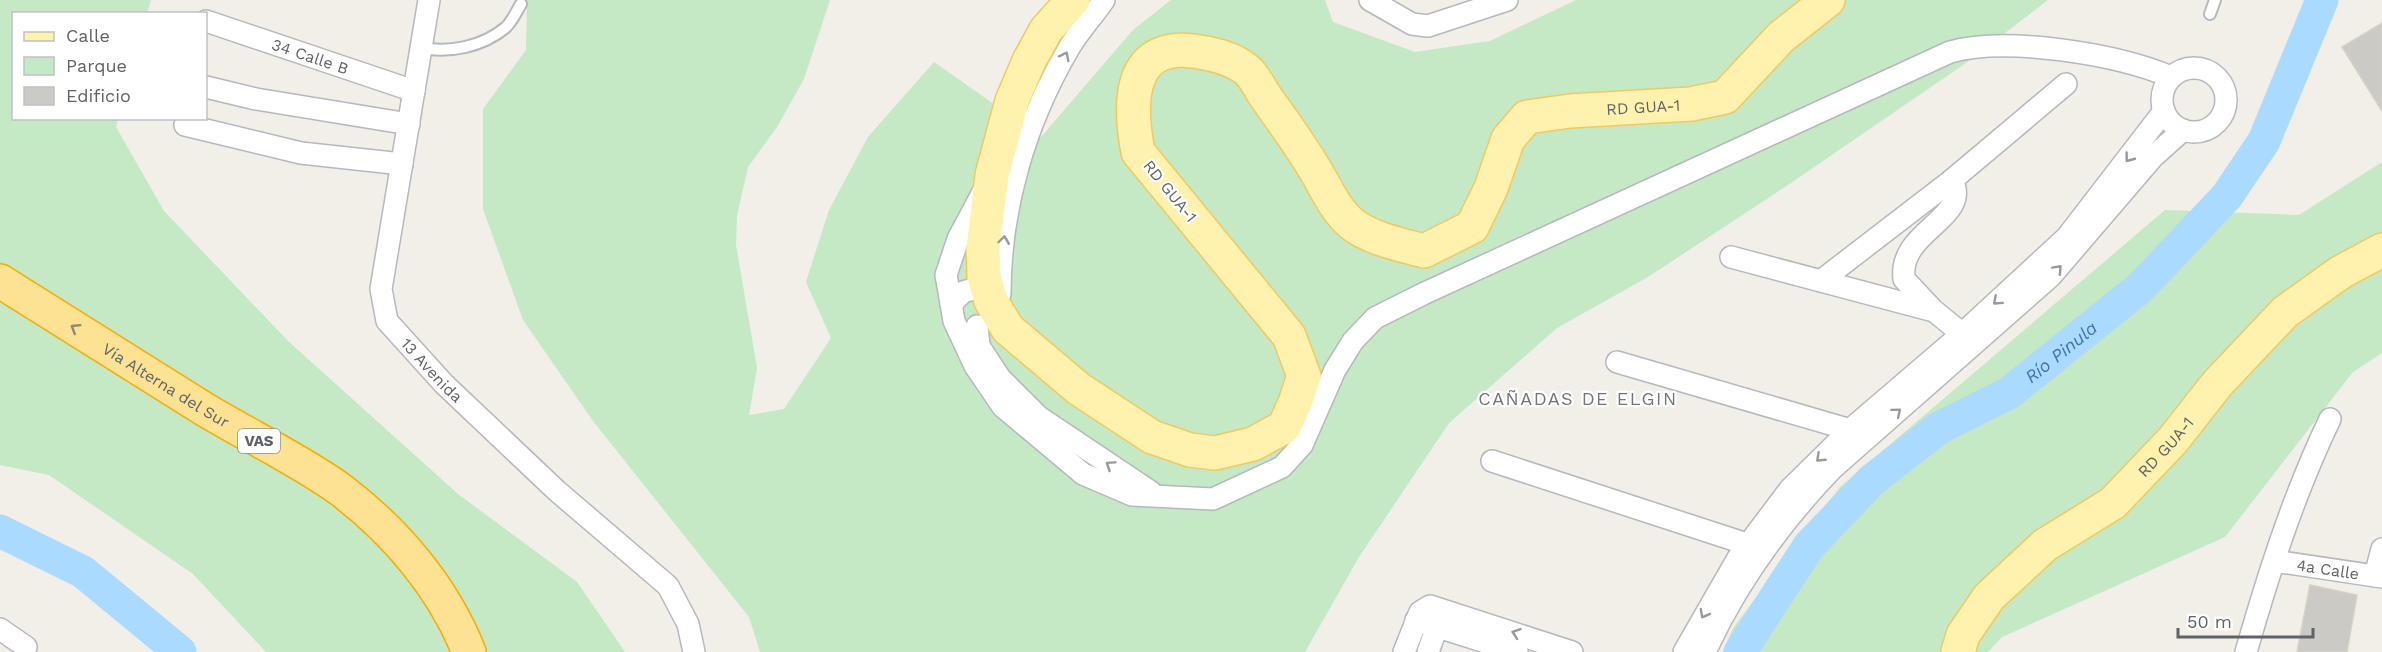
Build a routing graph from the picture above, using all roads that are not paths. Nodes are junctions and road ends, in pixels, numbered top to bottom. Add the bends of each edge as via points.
1 (429, 0) edge
2 (1073, 0) edge
3 (1104, 0) edge
4 (1370, 0) edge
5 (1507, 0) edge
6 (1828, 0) edge
7 (2216, 0) edge
8 (521, 4) dead end
9 (2210, 14) dead end
10 (207, 21) edge
11 (421, 48) junction
12 (2171, 77) junction
13 (2066, 84) dead end
14 (207, 87) edge
15 (414, 91) junction
16 (2164, 111) junction
17 (409, 124) junction
18 (185, 125) dead end
19 (2183, 130) junction
20 (402, 164) junction
21 (992, 175) junction
22 (1952, 180) junction
23 (2382, 250) edge
24 (1731, 257) dead end
25 (1822, 280) junction
26 (0, 281) edge
27 (993, 291) junction
28 (951, 304) junction
29 (0, 307) edge
30 (1933, 310) junction
31 (977, 326) dead end
32 (1969, 339) junction
33 (1617, 362) dead end
34 (2330, 419) dead end
35 (1860, 433) junction
36 (1492, 461) dead end
37 (1159, 497) junction
38 (1755, 547) junction
39 (2382, 549) edge
40 (2273, 566) junction
41 (2379, 576) edge
42 (1440, 617) junction
43 (0, 629) edge
44 (27, 650) edge
45 (444, 652) edge
46 (469, 652) edge
47 (694, 652) edge
48 (1404, 652) edge
49 (1428, 652) edge
50 (1517, 652) edge
51 (1571, 652) edge
52 (1684, 652) edge
53 (1705, 652) edge
54 (1958, 652) edge
55 (2246, 652) edge

1 - 11 street, 13 Avenida
2 - 21 main road, RD GUA-1 via 1046,30 1029,61 1012,101
27 -> 3 street via 1013,178 1039,107 1070,47
4 - 5 street via 1412,24 1428,26
6 - 27 main road, RD GUA-1 via 1781,37 1725,97 1691,104 1527,117 1508,139 1472,227 1424,251 1354,225 1336,207 1297,141 1247,70 1222,56 1191,51 1153,56 1134,91 1131,119 1138,152 1288,336 1304,376 1284,427 1253,444 1215,453 1190,450 1152,437 1079,389 1008,329 990,301
7 - 9 lane
8 - 11 lane via 506,27 471,47 438,51
10 - 15 street, 34 Calle B
11 - 15 street, 13 Avenida
12 - 16 street via 2162,93
12 - 19 street via 2187,68 2205,69 2220,80 2227,98 2218,123 2201,132
12 - 37 street via 2121,60 2009,44 1970,46 1950,52 1375,318 1353,341 1335,370 1302,445 1281,467 1213,499
13 - 22 street
14 - 17 street
15 - 17 street, 13 Avenida
16 - 19 street via 2168,120
16 -> 32 street via 2067,237
17 - 20 street, 13 Avenida
18 - 20 street via 301,153
32 -> 19 street via 2051,276 2153,157
20 - 47 street, 13 Avenida via 381,289 387,321 444,384 556,491 668,586 688,624
21 - 27 main road, RD GUA-1 via 983,248
21 - 28 street via 958,239 946,275
22 - 25 street
22 - 30 street via 1956,199 1904,259 1904,279
23 - 54 main road, RD GUA-1 via 2342,272 2285,312 2113,503 2045,545 1989,597 1963,635
24 - 25 street
25 - 30 street
46 -> 26 highway, Vía Alterna del Sur / VAS via 438,590 410,554 340,489 205,410
27 - 28 street via 963,292
28 - 37 street via 954,321 975,366 1003,407 1083,474 1132,495
29 - 45 highway, Vía Alterna del Sur / VAS via 192,428 328,505 384,557 418,599
30 - 32 street
37 -> 31 street via 1040,417 1000,378 979,346
32 - 35 street
33 - 35 street
34 - 40 street via 2303,475
35 - 38 street via 1790,489
36 - 38 street
38 -> 52 street via 1717,591
38 - 53 street
39 - 41 street
40 - 41 street, 4a Calle via 2282,562
40 - 55 street
42 - 48 street via 1430,606 1420,612
42 - 49 street
42 - 50 street
51 -> 42 street
43 - 44 street

